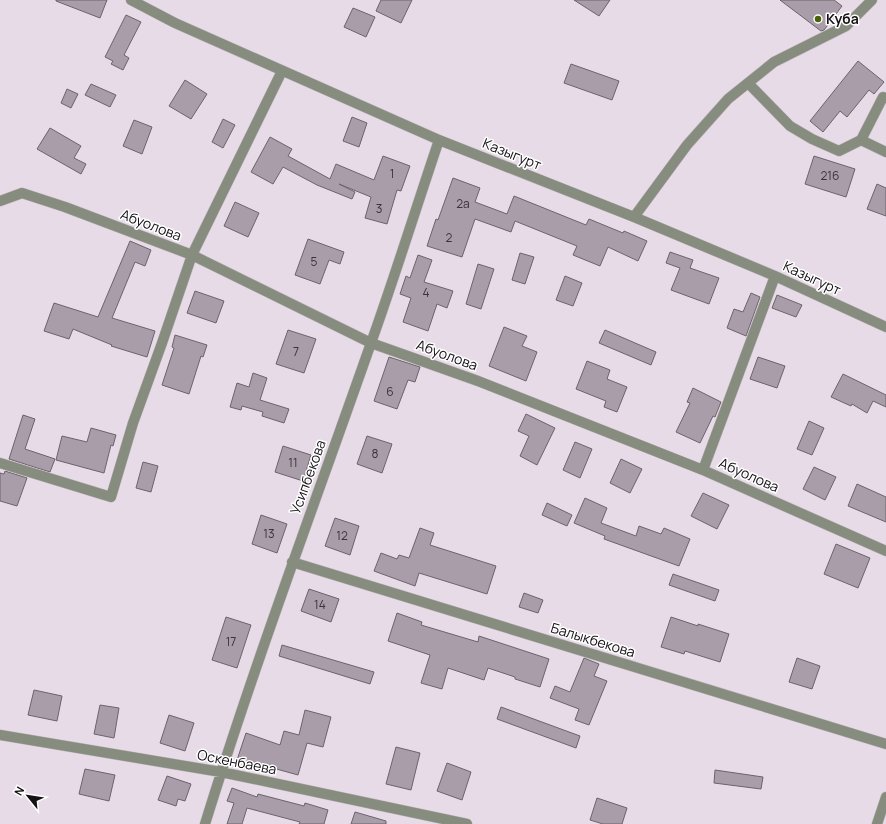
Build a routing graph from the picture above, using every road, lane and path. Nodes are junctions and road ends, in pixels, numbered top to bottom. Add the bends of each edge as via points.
1 (131, 0) edge
2 (872, 0) edge
3 (282, 71) junction
4 (748, 83) junction
5 (886, 98) edge
6 (439, 140) junction
7 (861, 140) junction
8 (886, 152) edge
9 (0, 201) edge
10 (634, 217) junction
11 (192, 255) junction
12 (776, 276) junction
13 (886, 327) edge
14 (371, 342) junction
15 (0, 463) edge
16 (703, 470) junction
17 (886, 551) edge
18 (292, 562) junction
19 (0, 735) edge
20 (886, 744) edge
21 (221, 772) junction
22 (886, 797) edge
23 (205, 824) edge
24 (467, 824) edge
25 (877, 824) edge

1 - 3 street, Казыгурт via 175,23
2 - 4 street via 846,26 774,62
3 - 6 street, Казыгурт
3 - 11 street
4 - 7 street via 790,126 812,139 839,151
4 - 10 street via 728,99 687,145
5 - 7 street via 883,97
6 - 10 street, Казыгурт
6 - 14 street, Усипбекова
7 - 8 street
9 - 11 street, Абуолова via 22,193
10 - 12 street, Казыгурт
11 - 14 street, Абуолова
11 - 15 street via 133,423 111,497
12 - 13 street, Казыгурт
12 - 16 street
14 - 16 street, Абуолова via 478,381
14 - 18 street, Усипбекова
16 - 17 street, Абуолова
18 - 20 street, Балыкбекова
18 - 21 street, Усипбекова
19 - 21 street, Оскенбаева
21 - 23 street, Усипбекова
21 - 24 street, Оскенбаева
22 - 25 street

